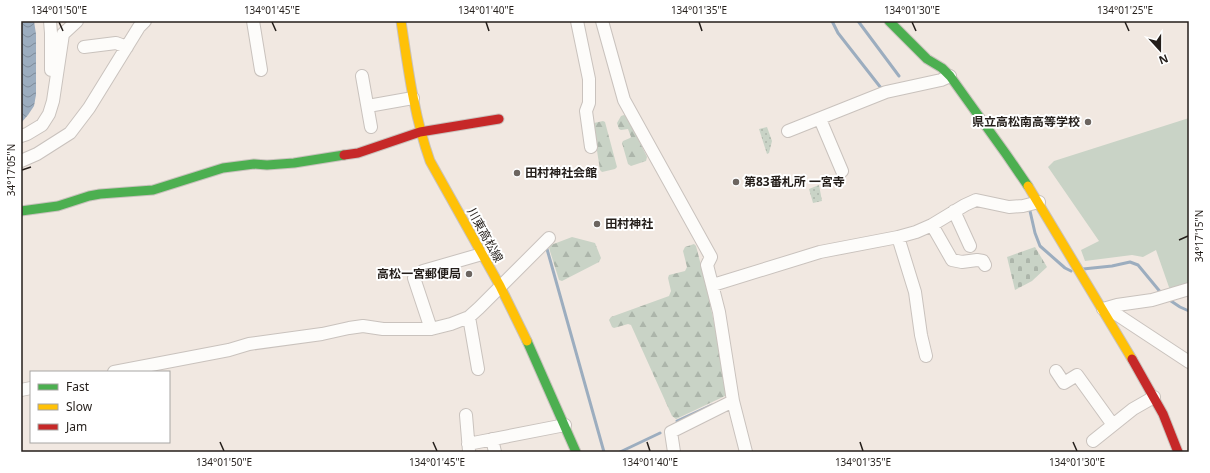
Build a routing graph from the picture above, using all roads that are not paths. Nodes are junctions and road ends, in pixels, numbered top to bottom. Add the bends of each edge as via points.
1 (50, 21) edge
2 (77, 21) edge
3 (146, 21) edge
4 (253, 21) edge
5 (401, 21) edge
6 (577, 21) edge
7 (602, 21) edge
8 (889, 21) edge
9 (84, 47) dead end
10 (127, 47) junction
11 (261, 70) dead end
12 (362, 76) dead end
13 (950, 76) junction
14 (56, 78) junction
15 (413, 98) junction
16 (368, 106) junction
17 (499, 119) dead end
18 (820, 119) junction
19 (372, 127) dead end
20 (788, 131) dead end
21 (420, 132) junction
22 (21, 136) edge
23 (591, 147) dead end
24 (21, 161) edge
25 (842, 171) dead end
26 (1038, 202) junction
27 (21, 211) edge
28 (954, 211) junction
29 (932, 225) junction
30 (898, 237) junction
31 (549, 238) dead end
32 (970, 246) dead end
33 (482, 254) junction
34 (985, 264) dead end
35 (713, 285) junction
36 (500, 286) junction
37 (1189, 289) edge
38 (1104, 308) junction
39 (469, 317) junction
40 (431, 329) junction
41 (926, 356) dead end
42 (1189, 362) edge
43 (478, 369) dead end
44 (119, 371) edge
45 (1056, 371) dead end
46 (1154, 397) junction
47 (733, 401) junction
48 (466, 415) dead end
49 (565, 425) junction
50 (1113, 425) junction
51 (492, 439) junction
52 (1093, 441) dead end
53 (468, 448) edge
54 (495, 452) edge
55 (576, 452) edge
56 (674, 452) edge
57 (746, 452) edge
58 (1178, 452) edge

1 - 14 street via 51,71
2 - 14 street via 63,34
3 - 10 street via 139,27
4 - 11 street
5 - 15 street, 川東高松線
6 - 23 street via 589,79 589,103 586,111
7 - 35 street via 624,100 710,257 707,265
8 - 13 street via 927,59
9 - 10 street via 116,43
10 - 24 street via 89,108 70,133
12 - 16 street
13 - 18 street via 886,92
13 - 26 street
14 - 22 street via 53,101 42,125
15 - 16 street
15 - 21 street, 川東高松線
16 - 19 street
17 - 21 street
18 - 20 street
18 - 25 street
21 - 27 street via 358,153 294,163 223,168 152,190 100,194 58,206
21 - 33 street, 川東高松線 via 430,161
26 - 28 street via 1009,207 976,200
26 - 38 street
28 - 29 street
28 - 32 street
29 - 30 street
29 - 34 street via 952,260 977,260
30 - 35 street via 820,252
30 - 41 street via 915,292
31 - 36 street
33 - 36 street, 川東高松線
33 - 40 street via 423,271 414,278
35 - 47 street
36 - 39 street
36 - 49 street, 川東高松線
37 - 38 street via 1152,300
38 - 42 street
38 - 46 street
39 - 40 street
39 - 43 street
40 - 44 street via 383,329 363,326 249,344
45 - 50 street via 1064,383 1077,375
46 - 50 street
46 - 58 street
47 - 56 street via 671,432
47 - 57 street
48 - 53 street
49 - 51 street
49 - 55 street, 川東高松線
50 - 52 street
51 - 53 street
51 - 54 street

